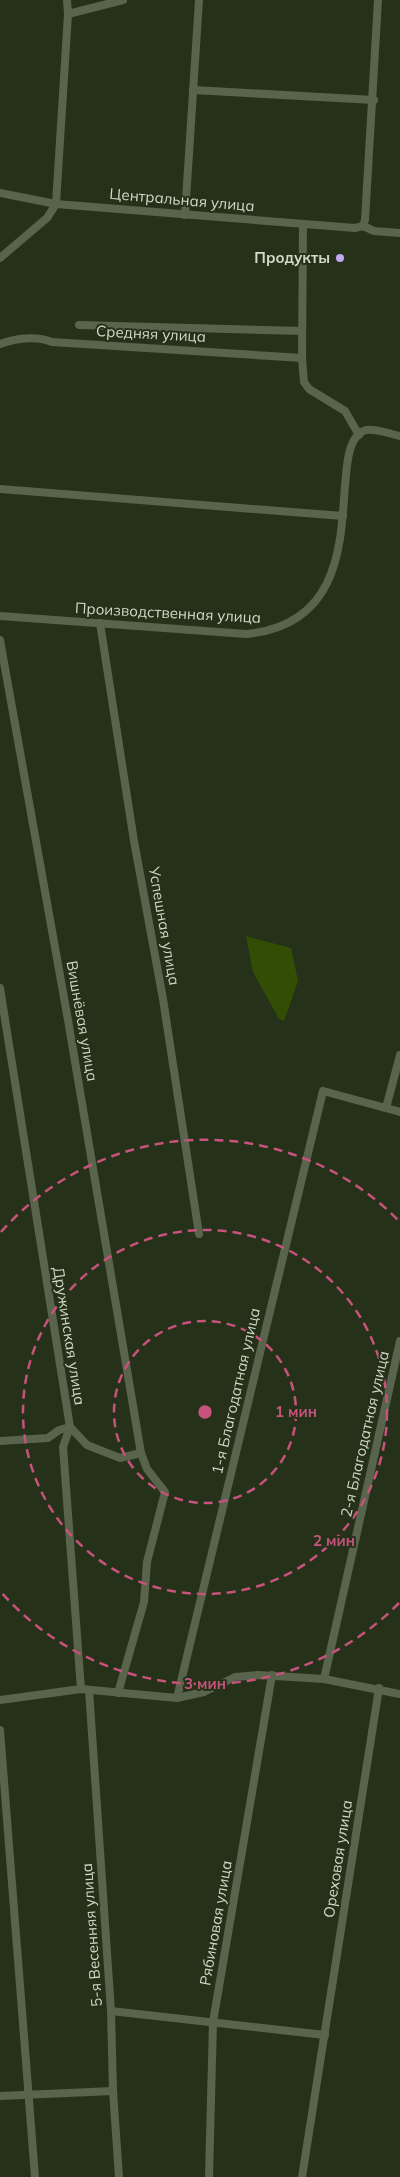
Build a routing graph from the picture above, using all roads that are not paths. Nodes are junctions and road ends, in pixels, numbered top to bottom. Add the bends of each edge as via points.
1 (67, 0) edge
2 (123, 0) edge
3 (200, 0) edge
4 (378, 0) edge
5 (68, 14) junction
6 (193, 90) junction
7 (374, 100) junction
8 (0, 193) edge
9 (56, 204) junction
10 (185, 215) junction
11 (304, 224) junction
12 (362, 226) junction
13 (400, 233) edge
14 (0, 258) edge
15 (79, 325) dead end
16 (302, 331) junction
17 (0, 344) edge
18 (302, 358) junction
19 (359, 435) junction
20 (400, 436) edge
21 (0, 489) edge
22 (343, 516) junction
23 (0, 616) edge
24 (100, 623) junction
25 (0, 640) edge
26 (0, 988) edge
27 (400, 1054) edge
28 (386, 1108) junction
29 (400, 1112) edge
30 (199, 1234) dead end
31 (400, 1341) edge
32 (70, 1427) junction
33 (0, 1441) edge
34 (141, 1453) junction
35 (272, 1675) junction
36 (324, 1679) junction
37 (379, 1688) junction
38 (85, 1690) junction
39 (118, 1693) junction
40 (400, 1694) edge
41 (177, 1698) junction
42 (0, 1700) edge
43 (0, 1730) edge
44 (111, 2011) junction
45 (213, 2022) junction
46 (324, 2035) junction
47 (113, 2091) junction
48 (28, 2095) junction
49 (0, 2096) edge
50 (35, 2177) edge
51 (119, 2177) edge
52 (209, 2177) edge
53 (302, 2177) edge

1 - 5 street
2 - 5 street
3 - 6 street
4 - 7 street
5 - 9 street
6 - 7 street
6 - 10 street
7 - 12 street
8 - 9 street, Центральная улица
9 - 10 street, Центральная улица
9 - 14 street via 46,218
10 - 11 street, Центральная улица
11 - 12 street, Центральная улица
11 - 16 street
12 - 13 street, Центральная улица via 374,231
15 - 16 street
16 - 18 street
17 - 18 street, Средняя улица via 13,339 45,339
18 - 19 street via 304,382 309,389 345,412
19 - 20 street via 366,430 375,430
19 - 22 street, Производственная улица via 349,452
21 - 22 street
22 - 24 street, Производственная улица via 330,578 322,594 289,624 269,632 246,634
23 - 24 street, Производственная улица
24 - 30 street, Успешная улица
25 - 34 street, Вишнёвая улица
26 - 32 street, Дружинская улица
27 - 28 street
28 - 29 street
28 - 41 street, 1-я Благодатная улица via 323,1091
31 - 36 street, 2-я Благодатная улица
32 - 33 street via 48,1438
32 - 34 street via 87,1444 120,1458
32 - 38 street, Дружинская улица via 64,1447
34 - 39 street, Вишнёвая улица via 146,1470 165,1492 147,1562 144,1602
35 - 36 street
35 - 41 street via 235,1677 204,1692
35 - 45 street, Рябиновая улица
36 - 37 street
37 - 40 street
37 - 46 street, Ореховая улица
38 - 39 street
38 - 42 street
38 - 44 street, 5-я Весенняя улица
39 - 41 street
43 - 48 street
44 - 45 street
44 - 47 street, 5-я Весенняя улица
45 - 46 street
45 - 52 street, Рябиновая улица
46 - 53 street, Ореховая улица
47 - 48 street
47 - 51 street, 5-я Весенняя улица
48 - 49 street
48 - 50 street

